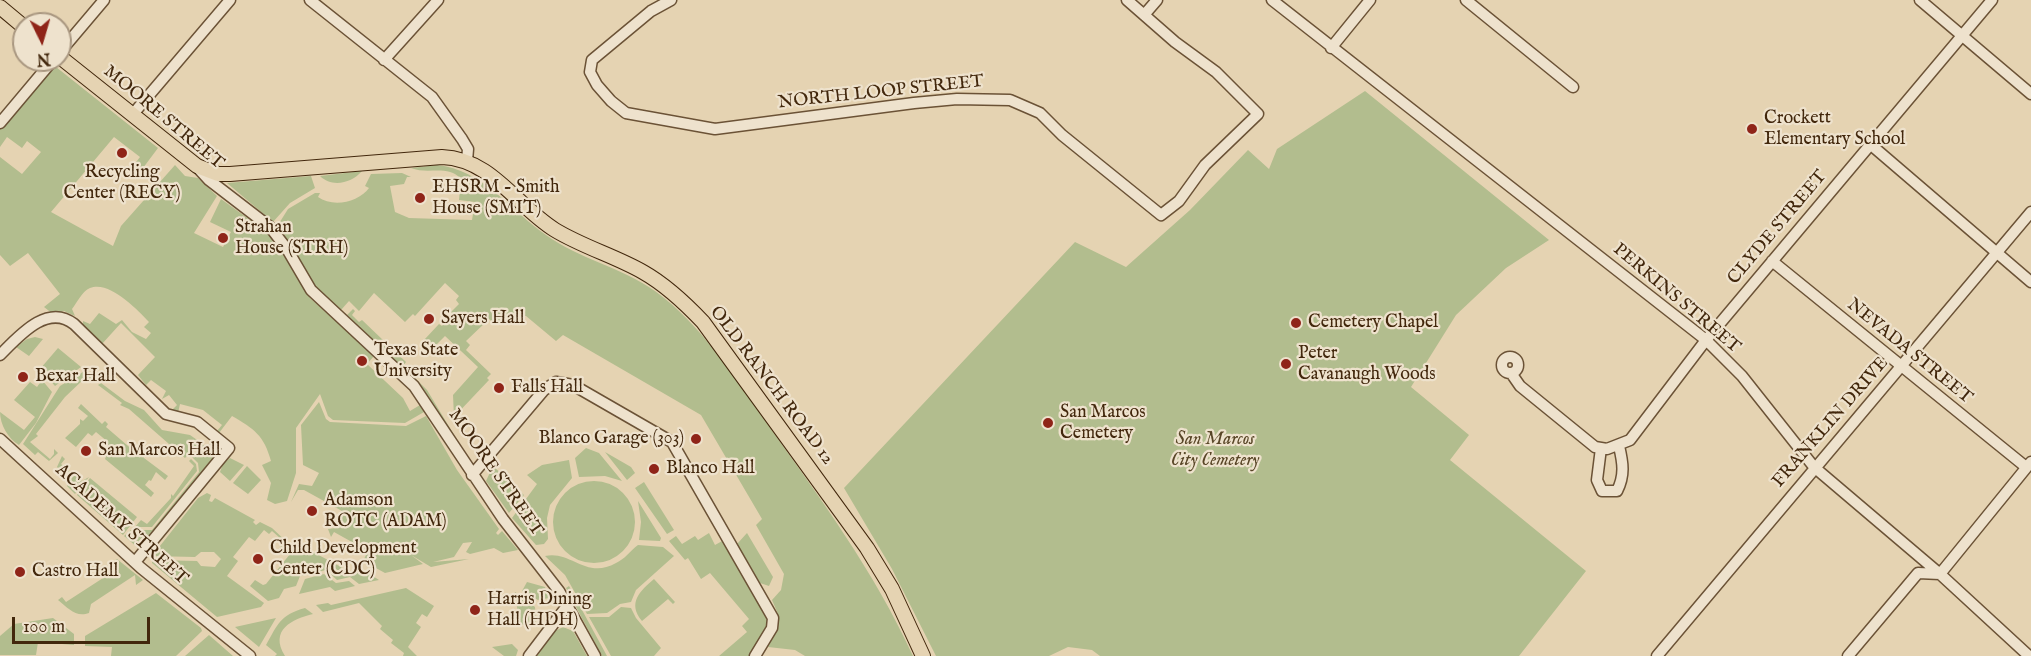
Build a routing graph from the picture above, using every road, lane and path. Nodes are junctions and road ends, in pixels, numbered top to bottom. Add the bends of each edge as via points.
1 (104, 0) edge
2 (230, 0) edge
3 (310, 0) edge
4 (438, 0) edge
5 (671, 0) edge
6 (1127, 0) edge
7 (1157, 0) edge
8 (1272, 0) edge
9 (1370, 0) edge
10 (1466, 0) edge
11 (1920, 0) edge
12 (1992, 0) edge
13 (0, 7) edge
14 (1144, 15) junction
15 (12, 17) edge
16 (1962, 36) junction
17 (72, 38) edge
18 (1331, 48) junction
19 (384, 60) junction
20 (72, 66) edge
21 (44, 72) edge
22 (1573, 87) dead end
23 (2031, 94) edge
24 (133, 114) junction
25 (0, 123) edge
26 (1870, 144) junction
27 (467, 161) junction
28 (197, 165) junction
29 (2031, 212) edge
30 (1996, 253) junction
31 (1772, 261) junction
32 (2031, 282) edge
33 (1706, 340) junction
34 (0, 355) edge
35 (1901, 367) junction
36 (1511, 373) dead end
37 (0, 439) edge
38 (1619, 446) junction
39 (1601, 448) junction
40 (2029, 465) edge
41 (1814, 467) junction
42 (472, 475) junction
43 (135, 562) junction
44 (1940, 574) junction
45 (567, 606) junction
46 (2029, 655) edge
47 (249, 656) edge
48 (529, 656) edge
49 (596, 656) edge
50 (755, 656) edge
51 (923, 656) edge
52 (1657, 656) edge
53 (1848, 656) edge

1 - 17 street
2 - 24 street
3 - 19 street
4 - 19 street
5 - 14 street, NORTH LOOP STREET via 651,11 592,60 590,72 597,85 626,113 715,129 914,103 1010,100 1040,113 1161,215 1191,189 1205,165 1258,114 1216,72
6 - 14 street
7 - 14 street
8 - 18 street, PERKINS STREET
9 - 18 street
10 - 22 street
11 - 16 street
12 - 16 street, CLYDE STREET
13 - 15 main road
16 - 23 street
16 - 26 street, CLYDE STREET
18 - 33 street, PERKINS STREET
19 - 27 street via 432,97 468,149
20 - 24 main road, MOORE STREET
21 - 25 street
24 - 28 main road, MOORE STREET
26 - 30 street
26 - 31 street, CLYDE STREET
27 - 28 main road via 442,157 230,174 218,174
27 - 51 main road, OLD RANCH ROAD 12 via 486,171 554,230 643,272 683,301 703,322 867,548 892,589
28 - 42 street, MOORE STREET via 209,180 270,228 311,290 414,386
29 - 30 street, FRANKLIN DRIVE
30 - 32 street
30 - 35 street, FRANKLIN DRIVE
31 - 33 street, CLYDE STREET
31 - 35 street, NEVADA STREET
33 - 38 street, CLYDE STREET via 1630,440
33 - 41 street, PERKINS STREET via 1742,376
34 - 43 street via 45,319 61,316 74,324 166,414 197,422 229,448
35 - 40 street, NEVADA STREET
35 - 41 street, FRANKLIN DRIVE
36 - 39 street via 1520,386
37 - 43 street, ACADEMY STREET
38 - 39 street
38 - 39 street via 1623,480 1610,493 1602,491 1597,480
40 - 44 street
41 - 44 street, PERKINS STREET
41 - 52 street, FRANKLIN DRIVE
42 - 45 street, MOORE STREET
42 - 50 street via 544,390 556,382 573,385 672,442 773,618 772,628
43 - 47 street, ACADEMY STREET
44 - 46 street, PERKINS STREET
44 - 53 street via 1918,573
45 - 48 street
45 - 49 street, MOORE STREET

